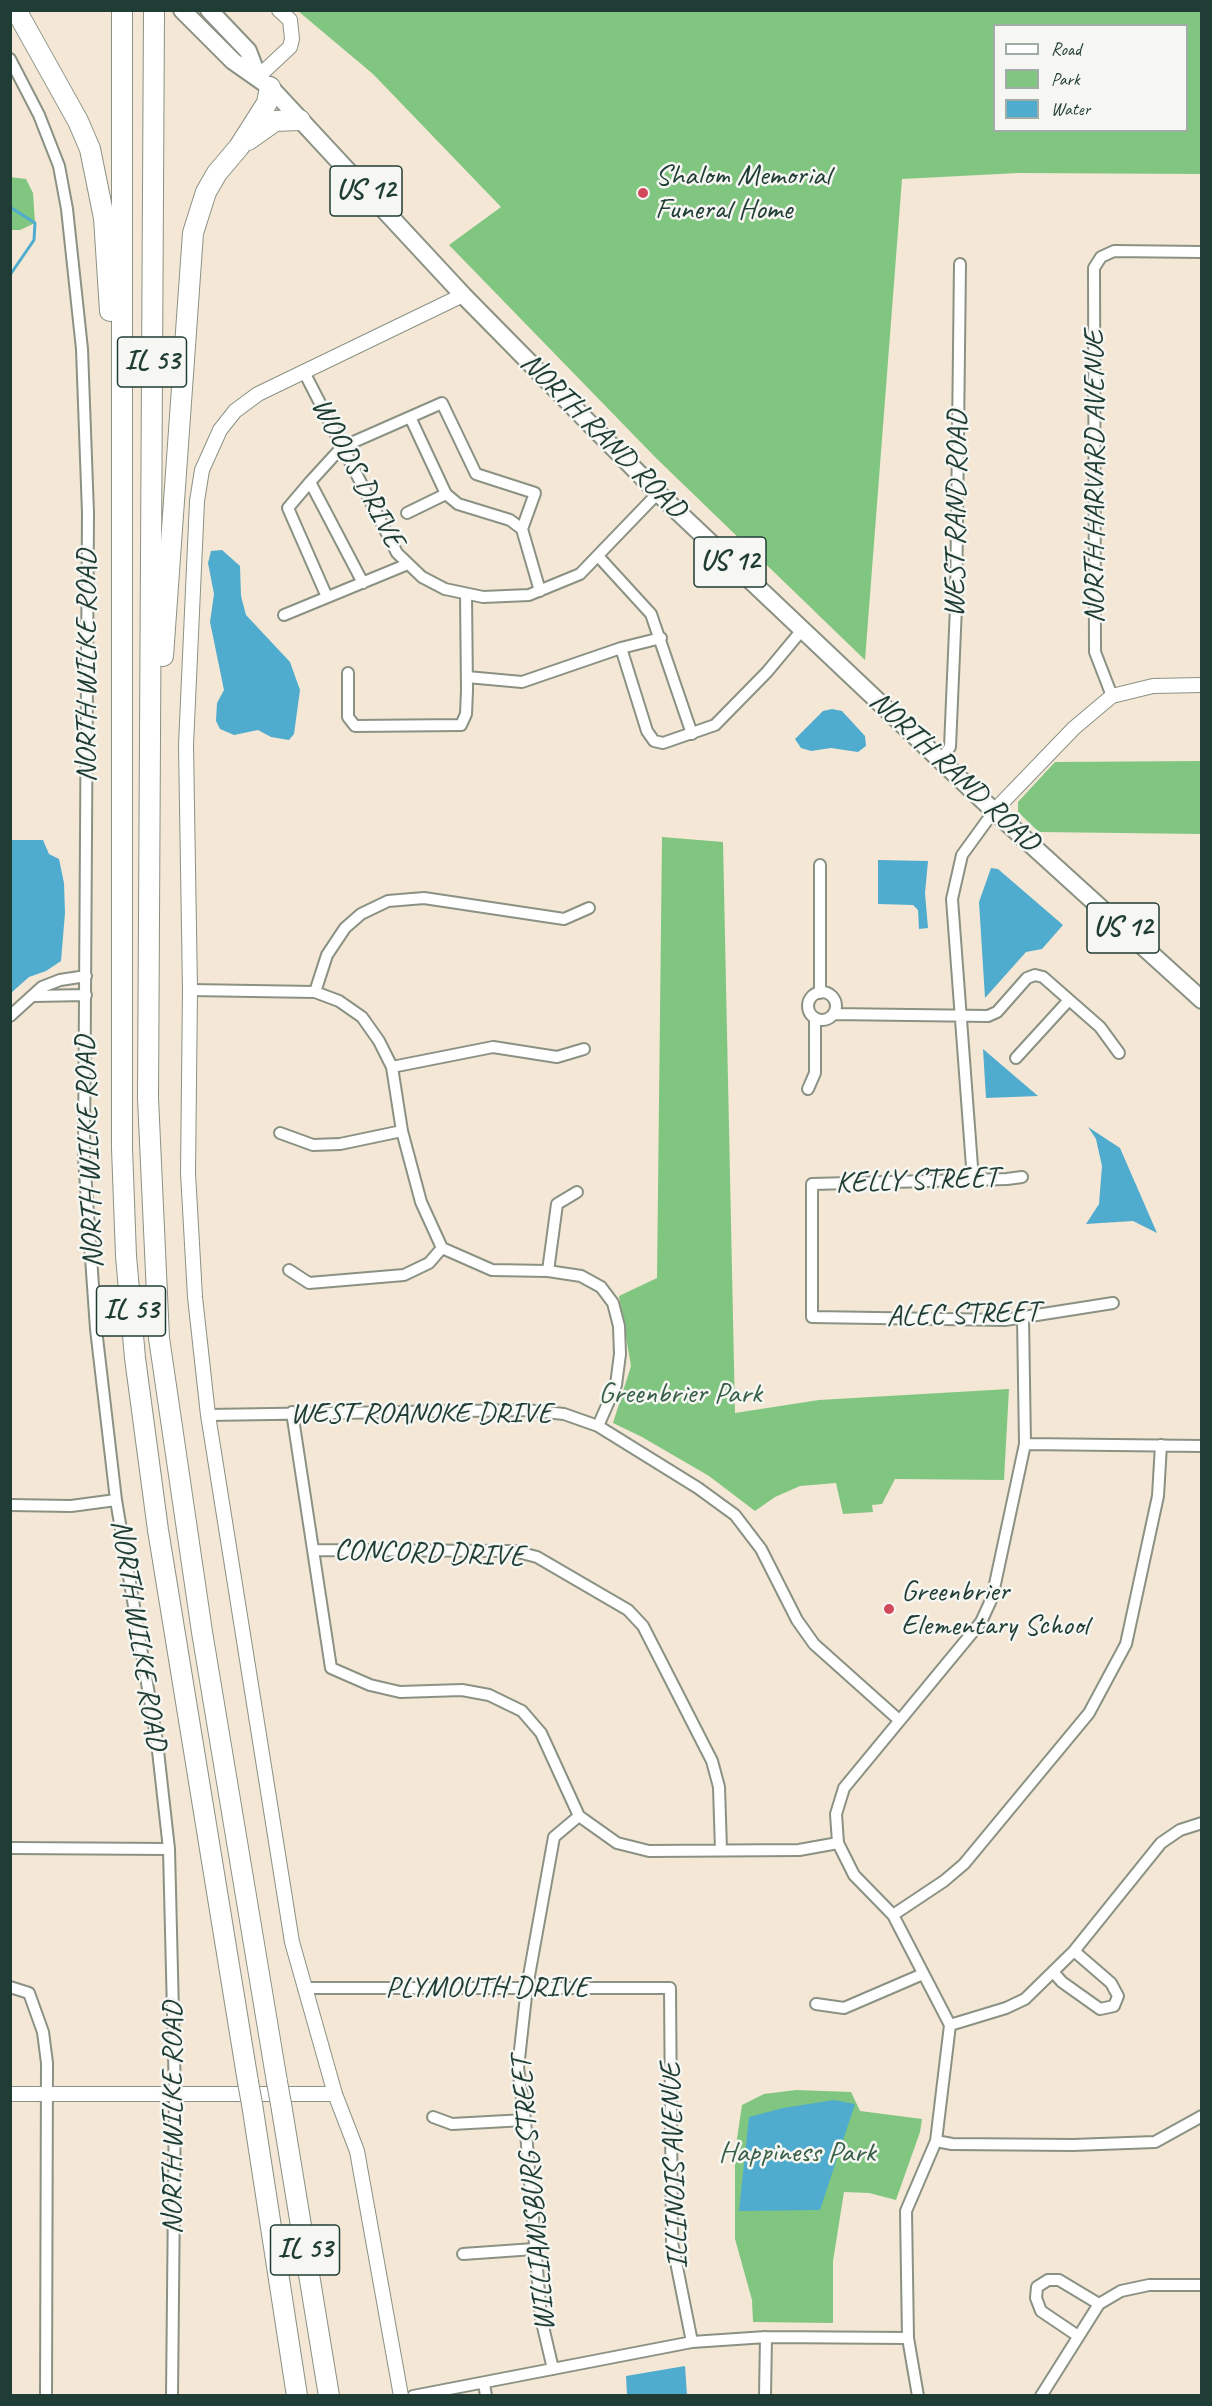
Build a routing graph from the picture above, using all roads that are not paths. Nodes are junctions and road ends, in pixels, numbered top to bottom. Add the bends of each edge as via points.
1 (16, 10) edge
2 (122, 10) edge
3 (182, 10) edge
4 (209, 10) edge
5 (279, 10) edge
6 (154, 14) edge
7 (10, 59) edge
8 (264, 82) junction
9 (300, 120) junction
10 (239, 147) junction
11 (1202, 252) edge
12 (960, 264) dead end
13 (463, 295) junction
14 (304, 372) junction
15 (410, 417) junction
16 (342, 447) junction
17 (310, 482) junction
18 (658, 493) junction
19 (446, 495) junction
20 (407, 513) dead end
21 (522, 529) junction
22 (122, 532) junction
23 (598, 556) junction
24 (408, 564) junction
25 (363, 583) junction
26 (540, 591) junction
27 (466, 594) junction
28 (327, 597) junction
29 (284, 615) dead end
30 (802, 630) junction
31 (661, 638) junction
32 (621, 648) junction
33 (348, 673) dead end
34 (467, 677) junction
35 (1202, 685) edge
36 (1112, 696) junction
37 (150, 705) junction
38 (692, 734) junction
39 (940, 760) junction
40 (994, 811) junction
41 (820, 865) dead end
42 (589, 908) dead end
43 (86, 976) junction
44 (190, 990) junction
45 (315, 992) junction
46 (820, 993) junction
47 (86, 995) junction
48 (34, 996) junction
49 (1068, 1000) junction
50 (1202, 1000) edge
51 (833, 1014) junction
52 (10, 1016) edge
53 (960, 1017) junction
54 (815, 1018) junction
55 (584, 1048) dead end
56 (1119, 1053) dead end
57 (1016, 1058) dead end
58 (392, 1067) junction
59 (808, 1089) dead end
60 (402, 1131) junction
61 (280, 1133) dead end
62 (1022, 1176) dead end
63 (973, 1180) junction
64 (577, 1192) dead end
65 (442, 1248) junction
66 (289, 1270) dead end
67 (548, 1271) junction
68 (1113, 1303) dead end
69 (812, 1317) joint
70 (1023, 1317) junction
71 (292, 1412) junction
72 (208, 1415) junction
73 (598, 1426) junction
74 (1025, 1444) junction
75 (1161, 1445) junction
76 (1202, 1446) edge
77 (116, 1500) junction
78 (10, 1505) edge
79 (313, 1550) junction
80 (899, 1720) junction
81 (579, 1816) junction
82 (1202, 1823) edge
83 (838, 1843) junction
84 (10, 1848) edge
85 (169, 1849) junction
86 (721, 1850) junction
87 (893, 1915) junction
88 (1074, 1952) junction
89 (1054, 1973) junction
90 (923, 1974) junction
91 (10, 1987) edge
92 (304, 1988) junction
93 (527, 1988) junction
94 (670, 1988) joint
95 (816, 2004) dead end
96 (950, 2025) junction
97 (10, 2094) edge
98 (47, 2094) junction
99 (335, 2094) junction
100 (175, 2095) junction
101 (1202, 2116) edge
102 (433, 2117) dead end
103 (525, 2120) junction
104 (936, 2141) junction
105 (534, 2249) junction
106 (463, 2254) dead end
107 (1202, 2285) edge
108 (1099, 2304) junction
109 (1078, 2336) junction
110 (766, 2337) junction
111 (908, 2338) junction
112 (692, 2342) junction
113 (554, 2369) junction
114 (484, 2383) junction
115 (46, 2396) edge
116 (172, 2396) edge
117 (297, 2396) edge
118 (329, 2396) edge
119 (401, 2396) edge
120 (413, 2396) edge
121 (486, 2396) edge
122 (765, 2396) edge
123 (918, 2396) edge
124 (1041, 2396) edge

1 - 22 highway via 78,121 101,193
2 - 22 highway, IL 53
3 - 8 main road, NORTH RAND ROAD / US 12 via 233,61
4 - 8 main road, NORTH RAND ROAD / US 12 via 248,51
5 - 8 street via 290,20 292,39
6 - 37 highway, IL 53
7 - 43 street, NORTH WILKE ROAD via 39,115 58,166 67,209 82,349 88,481
8 - 9 main road, NORTH RAND ROAD / US 12
8 - 10 highway via 267,103
9 - 10 highway via 276,121
9 - 13 main road, NORTH RAND ROAD / US 12
10 - 37 highway via 206,192 193,233 163,661
11 - 36 street, NORTH HARVARD AVENUE via 1114,251 1101,257 1094,268 1095,652
12 - 39 street, WEST RAND ROAD via 956,607 950,747
13 - 14 street
13 - 18 main road, NORTH RAND ROAD / US 12
14 - 16 street, WOODS DRIVE
14 - 44 street via 258,394 235,411 220,430 202,470 197,501 186,745
15 - 16 street
15 - 19 street
15 - 21 street via 442,403 476,474 535,493
16 - 17 street
16 - 24 street, WOODS DRIVE via 398,554
17 - 25 street
17 - 28 street via 288,508
18 - 23 street, WOODS DRIVE
18 - 30 main road, NORTH RAND ROAD / US 12
19 - 20 street
19 - 21 street via 458,504 510,520
21 - 26 street
22 - 117 highway, IL 53, bridge via 122,1148 135,1358 158,1530
23 - 26 street, WOODS DRIVE via 580,574
23 - 31 street via 643,602
24 - 25 street
24 - 27 street, WOODS DRIVE via 422,578
25 - 28 street
26 - 27 street, WOODS DRIVE via 529,596
27 - 34 street
28 - 29 street
30 - 38 street via 715,724
30 - 39 main road, NORTH RAND ROAD / US 12
31 - 32 street
31 - 38 street
32 - 34 street via 522,682
32 - 38 street via 651,738 663,743
33 - 34 street via 348,717 355,726 461,726 466,714
35 - 36 street via 1153,686
36 - 40 street via 1074,728
37 - 118 highway, IL 53, bridge via 148,1098 159,1338 204,1644
39 - 40 main road, NORTH RAND ROAD / US 12
40 - 50 main road, NORTH RAND ROAD / US 12
40 - 53 street via 963,855 952,899
41 - 46 street
42 - 45 street via 564,919 423,898 388,901 361,914 345,928 327,955
43 - 47 street, NORTH WILKE ROAD
43 - 48 street via 60,980 42,987
44 - 45 street
44 - 72 street via 188,1173 195,1297
45 - 58 street via 339,1001 362,1017
46 - 51 street via 829,994 835,1001
46 - 54 street via 808,1005
47 - 48 street
47 - 77 street, NORTH WILKE ROAD via 84,1157 96,1329
48 - 52 street
49 - 53 street via 1035,975 1027,978 997,1012
49 - 56 street via 1100,1027
49 - 57 street
51 - 53 street
51 - 54 street via 822,1020
53 - 63 street
54 - 59 street via 815,1073
55 - 58 street via 557,1057 493,1047
58 - 60 street
60 - 61 street via 313,1146
60 - 65 street via 422,1202
62 - 63 street, KELLY STREET
63 - 69 street, KELLY STREET via 812,1184
64 - 67 street via 557,1203
65 - 66 street via 429,1263 404,1275 309,1283
65 - 67 street via 492,1270
67 - 73 street via 581,1276 601,1287 614,1303 620,1354 616,1385
68 - 70 street, ALEC STREET
69 - 70 street, ALEC STREET
70 - 74 street
71 - 72 street, WEST ROANOKE DRIVE
71 - 73 street, WEST ROANOKE DRIVE via 525,1410 564,1414
71 - 79 street
72 - 92 street via 292,1942
73 - 80 street, WEST ROANOKE DRIVE via 735,1515 761,1549 797,1620 814,1644
74 - 75 street
74 - 80 street via 992,1598 981,1622
75 - 76 street
75 - 87 street via 1158,1496 1126,1644 1089,1713 964,1864
77 - 78 street via 71,1506
77 - 85 street, NORTH WILKE ROAD via 157,1743
79 - 81 street via 331,1668 370,1685 400,1692 462,1690 489,1695 522,1711 541,1734
79 - 86 street, CONCORD DRIVE via 514,1551 537,1557 628,1610 643,1626 712,1761 719,1787
80 - 83 street via 844,1788 836,1814
81 - 86 street via 618,1843 649,1851
81 - 93 street, WILLIAMSBURG STREET via 554,1838
82 - 88 street via 1180,1830 1161,1843
83 - 86 street via 799,1851
83 - 87 street via 854,1875
84 - 85 street
85 - 100 street, NORTH WILKE ROAD
87 - 90 street
88 - 89 street
88 - 89 street via 1111,1983 1118,1996 1114,2006 1100,2009
89 - 96 street via 1025,1999
90 - 95 street via 844,2008
90 - 96 street
91 - 98 street via 29,1993 45,2046
92 - 93 street, PLYMOUTH DRIVE
92 - 99 street
93 - 94 street, PLYMOUTH DRIVE
93 - 103 street, WILLIAMSBURG STREET via 518,2068
94 - 112 street, ILLINOIS AVENUE via 672,2242
96 - 104 street
97 - 98 street
98 - 100 street
98 - 115 street
99 - 100 street
99 - 119 street via 357,2151
100 - 116 street, NORTH WILKE ROAD
101 - 104 street via 1155,2142 1073,2145
102 - 103 street via 452,2124
103 - 105 street, WILLIAMSBURG STREET
104 - 111 street via 906,2211
105 - 106 street
105 - 113 street, WILLIAMSBURG STREET via 541,2318
107 - 108 street via 1149,2285 1121,2291
108 - 109 street
108 - 109 street via 1059,2280 1048,2280 1037,2287 1041,2311
109 - 124 street
110 - 111 street
110 - 112 street
110 - 122 street
111 - 123 street
112 - 113 street
113 - 114 street
114 - 120 street
114 - 121 street

